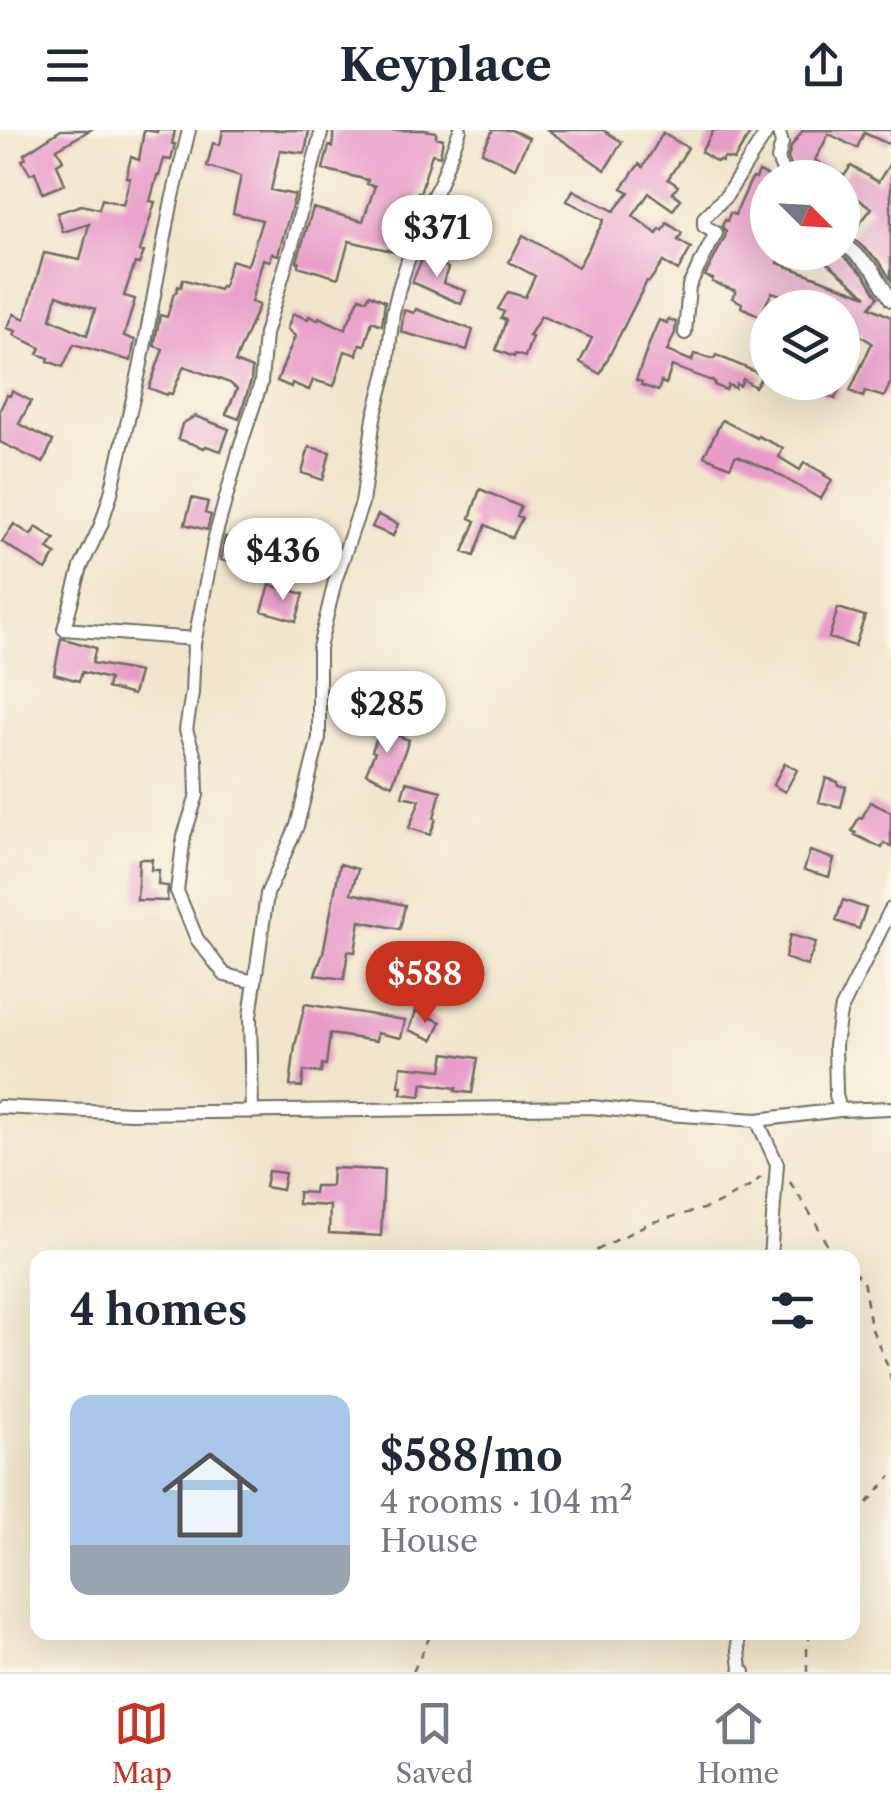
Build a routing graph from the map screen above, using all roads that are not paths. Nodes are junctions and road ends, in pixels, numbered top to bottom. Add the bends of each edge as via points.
1 (189, 130) edge
2 (322, 130) edge
3 (460, 130) edge
4 (768, 130) edge
5 (778, 130) edge
6 (778, 160) edge
7 (860, 257) edge
8 (891, 300) edge
9 (685, 333) dead end
10 (195, 639) junction
11 (891, 909) edge
12 (255, 982) junction
13 (0, 1108) edge
14 (891, 1108) edge
15 (840, 1110) junction
16 (252, 1112) junction
17 (758, 1120) junction
18 (771, 1250) edge
19 (738, 1640) edge
20 (744, 1672) edge

1 - 10 street via 111,493 80,567 64,629
2 - 10 street via 265,334 262,384 215,537
3 - 12 street via 422,217 393,312 362,503 319,648 319,738 296,826 267,894
4 - 9 street via 727,195 704,218 716,233 689,286
5 - 6 street
7 - 8 street
10 - 12 street via 186,730 196,760 196,794 177,891 197,939 225,975
11 - 15 street via 840,1012
12 - 16 street
13 - 16 street
14 - 15 street
15 - 17 street
16 - 17 street via 591,1107
17 - 18 street via 777,1164
19 - 20 street

